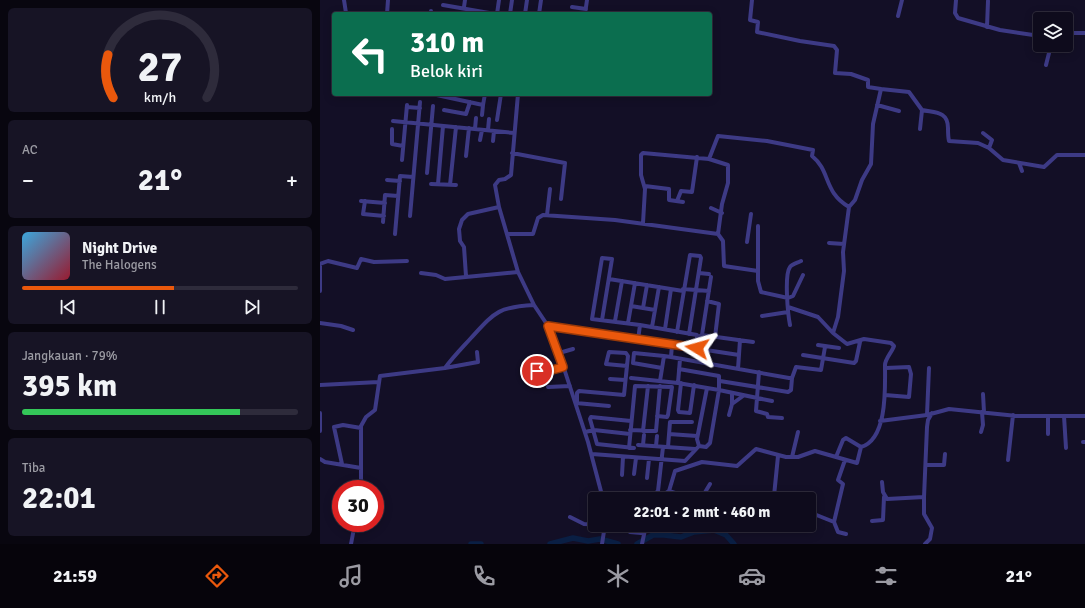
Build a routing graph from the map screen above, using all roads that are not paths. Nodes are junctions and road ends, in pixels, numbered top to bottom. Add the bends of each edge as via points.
1 (344, 0) edge
2 (388, 0) edge
3 (465, 0) edge
4 (499, 0) edge
5 (512, 0) edge
6 (527, 0) edge
7 (541, 0) edge
8 (587, 0) edge
9 (752, 0) edge
10 (902, 0) edge
11 (956, 0) edge
12 (988, 1) edge
13 (442, 5) dead end
14 (572, 7) dead end
15 (464, 9) junction
16 (346, 12) edge
17 (387, 12) edge
18 (463, 12) edge
19 (483, 12) edge
20 (496, 12) edge
21 (510, 12) edge
22 (525, 12) edge
23 (539, 12) edge
24 (585, 12) edge
25 (898, 16) dead end
26 (987, 27) junction
27 (1085, 32) edge
28 (1073, 33) edge
29 (1033, 35) edge
30 (1049, 52) edge
31 (1046, 65) dead end
32 (881, 89) junction
33 (442, 96) edge
34 (485, 96) edge
35 (501, 96) edge
36 (518, 96) edge
37 (420, 102) dead end
38 (470, 102) junction
39 (877, 104) junction
40 (433, 106) dead end
41 (483, 106) junction
42 (420, 108) junction
43 (444, 110) dead end
44 (922, 110) junction
45 (899, 111) dead end
46 (482, 115) dead end
47 (476, 118) dead end
48 (489, 118) dead end
49 (497, 120) dead end
50 (393, 121) dead end
51 (405, 122) junction
52 (418, 123) junction
53 (431, 125) junction
54 (443, 126) junction
55 (456, 127) junction
56 (469, 128) junction
57 (392, 129) dead end
58 (475, 129) junction
59 (920, 129) dead end
60 (482, 130) junction
61 (488, 130) junction
62 (494, 131) junction
63 (514, 133) junction
64 (983, 133) dead end
65 (480, 140) dead end
66 (493, 141) dead end
67 (403, 146) junction
68 (989, 148) junction
69 (512, 153) junction
70 (1085, 155) edge
71 (466, 156) dead end
72 (697, 157) junction
73 (709, 159) junction
74 (402, 160) dead end
75 (1019, 163) junction
76 (1022, 171) dead end
77 (427, 173) dead end
78 (413, 177) junction
79 (387, 180) dead end
80 (400, 181) junction
81 (431, 184) dead end
82 (438, 184) junction
83 (450, 185) junction
84 (456, 185) dead end
85 (645, 186) junction
86 (550, 189) dead end
87 (398, 196) junction
88 (561, 199) dead end
89 (677, 201) junction
90 (683, 202) dead end
91 (385, 203) junction
92 (499, 206) junction
93 (849, 207) junction
94 (711, 208) dead end
95 (722, 213) junction
96 (751, 214) dead end
97 (547, 215) junction
98 (384, 216) junction
99 (410, 216) dead end
100 (383, 222) dead end
101 (643, 223) junction
102 (758, 226) dead end
103 (749, 232) junction
104 (758, 233) junction
105 (395, 234) dead end
106 (507, 234) junction
107 (718, 234) junction
108 (747, 242) dead end
109 (829, 242) dead end
110 (844, 244) junction
111 (407, 261) dead end
112 (801, 261) dead end
113 (320, 264) edge
114 (758, 271) junction
115 (518, 272) junction
116 (421, 273) dead end
117 (699, 273) junction
118 (803, 275) dead end
119 (466, 276) junction
120 (609, 279) junction
121 (622, 281) junction
122 (635, 283) junction
123 (647, 285) junction
124 (659, 287) junction
125 (671, 289) junction
126 (683, 290) junction
127 (696, 290) junction
128 (320, 291) edge
129 (709, 291) junction
130 (788, 298) junction
131 (707, 301) junction
132 (534, 304) junction
133 (631, 306) junction
134 (643, 308) junction
135 (655, 310) junction
136 (788, 310) junction
137 (762, 316) dead end
138 (602, 320) junction
139 (615, 322) junction
140 (320, 323) edge
141 (628, 323) junction
142 (640, 325) junction
143 (790, 325) dead end
144 (548, 326) junction
145 (652, 327) junction
146 (353, 330) dead end
147 (665, 330) junction
148 (677, 332) junction
149 (833, 333) junction
150 (690, 334) junction
151 (700, 336) junction
152 (715, 337) junction
153 (638, 340) junction
154 (740, 340) junction
155 (753, 342) dead end
156 (860, 342) dead end
157 (672, 345) junction
158 (818, 345) dead end
159 (825, 346) junction
160 (697, 348) junction
161 (839, 348) dead end
162 (573, 349) dead end
163 (477, 352) dead end
164 (559, 353) junction
165 (739, 355) junction
166 (803, 355) dead end
167 (664, 356) junction
168 (671, 357) junction
169 (823, 358) junction
170 (680, 359) junction
171 (708, 364) junction
172 (627, 366) junction
173 (563, 367) junction
174 (445, 368) junction
175 (662, 368) junction
176 (886, 368) junction
177 (929, 368) dead end
178 (679, 369) junction
179 (738, 369) junction
180 (533, 370) dead end
181 (759, 372) junction
182 (706, 374) junction
183 (631, 378) dead end
184 (792, 378) junction
185 (610, 379) dead end
186 (626, 380) junction
187 (660, 381) junction
188 (720, 381) junction
189 (378, 382) junction
190 (680, 383) junction
191 (320, 385) edge
192 (694, 385) junction
193 (570, 386) junction
194 (648, 386) junction
195 (660, 386) junction
196 (548, 387) dead end
197 (758, 387) junction
198 (707, 388) junction
199 (719, 390) junction
200 (732, 393) junction
201 (983, 394) dead end
202 (885, 395) junction
203 (743, 396) junction
204 (757, 398) junction
205 (772, 401) dead end
206 (576, 403) junction
207 (732, 404) junction
208 (609, 406) dead end
209 (983, 412) junction
210 (320, 413) edge
211 (932, 413) junction
212 (729, 415) dead end
213 (927, 415) junction
214 (1014, 415) junction
215 (657, 416) junction
216 (1064, 416) junction
217 (1085, 416) edge
218 (1048, 417) junction
219 (782, 418) dead end
220 (631, 421) junction
221 (880, 421) junction
222 (692, 422) dead end
223 (361, 428) junction
224 (594, 430) junction
225 (320, 431) edge
226 (585, 432) junction
227 (630, 432) junction
228 (798, 432) dead end
229 (981, 432) dead end
230 (644, 433) junction
231 (669, 434) junction
232 (1048, 434) dead end
233 (657, 436) dead end
234 (697, 436) junction
235 (638, 445) dead end
236 (643, 445) junction
237 (656, 446) junction
238 (699, 446) junction
239 (662, 447) junction
240 (668, 447) junction
241 (861, 447) junction
242 (629, 448) junction
243 (634, 448) dead end
244 (1066, 448) dead end
245 (695, 449) junction
246 (592, 454) junction
247 (945, 454) dead end
248 (778, 456) junction
249 (623, 457) junction
250 (792, 457) junction
251 (836, 457) junction
252 (636, 458) junction
253 (320, 459) edge
254 (649, 459) junction
255 (661, 460) junction
256 (845, 460) junction
257 (1008, 460) dead end
258 (342, 464) junction
259 (926, 465) junction
260 (361, 468) junction
261 (634, 474) dead end
262 (622, 475) dead end
263 (647, 478) dead end
264 (361, 480) edge
265 (882, 482) dead end
266 (710, 484) dead end
267 (669, 491) joint
268 (600, 492) edge
269 (658, 492) edge
270 (672, 492) edge
271 (705, 492) edge
272 (774, 492) edge
273 (884, 497) junction
274 (924, 497) junction
275 (816, 515) edge
276 (570, 517) dead end
277 (872, 520) dead end
278 (834, 522) junction
279 (588, 524) edge
280 (353, 532) edge
281 (604, 532) edge
282 (630, 532) edge
283 (642, 532) edge
284 (644, 532) edge
285 (846, 534) dead end
286 (351, 544) edge
287 (602, 544) edge
288 (642, 544) edge
289 (925, 544) edge

1 - 16 street
2 - 17 street
3 - 15 street
4 - 20 street
5 - 21 street
6 - 22 street
7 - 23 street
8 - 24 street
9 - 32 street via 750,20 758,22 758,32 834,46 837,50 835,73 868,80 868,87
10 - 25 street
11 - 26 street via 955,13 958,18
12 - 26 street
13 - 15 street
14 - 24 street
15 - 18 street
15 - 19 street
26 - 29 street
27 - 28 street
30 - 31 street
32 - 39 street
32 - 44 street via 909,92
33 - 38 street
34 - 41 street
35 - 49 street
36 - 63 street
37 - 42 street
38 - 41 street
38 - 43 street via 466,114
39 - 45 street
39 - 93 street via 871,164 855,200
40 - 53 street
41 - 46 street
42 - 51 street via 407,106
42 - 52 street
44 - 59 street
44 - 68 street via 945,116 950,142 978,143
47 - 58 street
48 - 61 street
50 - 51 street
51 - 52 street
51 - 67 street
52 - 53 street
52 - 78 street
53 - 54 street
53 - 77 street
54 - 55 street
54 - 82 street
55 - 56 street
55 - 83 street
56 - 58 street
56 - 71 street
57 - 67 street via 392,144
58 - 60 street
60 - 61 street
60 - 65 street
61 - 62 street
62 - 63 street
62 - 66 street
63 - 69 street
64 - 68 street via 992,140
67 - 74 street
68 - 75 street via 1003,160
69 - 88 street via 565,163
69 - 92 street via 510,176 499,180 495,186
70 - 75 street via 1057,155 1044,167
72 - 73 street
72 - 85 street via 642,153 641,176
72 - 89 street via 692,192 681,191
73 - 93 street via 718,136 767,140 812,150 811,155 818,161 833,194
73 - 95 street via 728,164 728,183
75 - 76 street
78 - 80 street via 400,176
78 - 99 street
79 - 80 street
80 - 87 street
81 - 82 street
82 - 83 street
83 - 84 street
85 - 89 street via 669,189 668,199
85 - 101 street
86 - 97 street
87 - 91 street via 385,195
87 - 105 street
89 - 90 street
91 - 98 street
91 - 98 street via 363,201 363,214
92 - 106 street
92 - 119 street via 468,214 462,220 459,229 460,241 464,247
93 - 110 street
94 - 95 street
95 - 107 street
96 - 103 street
97 - 101 street
97 - 106 street via 538,218 533,234
98 - 100 street
101 - 107 street
102 - 104 street
103 - 104 street
103 - 108 street
104 - 114 street
106 - 115 street
107 - 114 street via 724,241 724,266
109 - 110 street
110 - 149 street via 844,271
111 - 113 street via 374,262 361,259 356,268 328,261
112 - 130 street via 788,270
113 - 128 street
114 - 130 street via 761,292
115 - 119 street
115 - 132 street
116 - 119 street via 445,279
117 - 126 street via 701,256 690,254
117 - 127 street
117 - 129 street via 710,275
118 - 130 street via 795,294
120 - 121 street
120 - 138 street
120 - 138 street via 612,259 602,258 592,319
121 - 122 street
121 - 139 street
122 - 123 street
122 - 133 street
123 - 124 street
123 - 134 street
124 - 125 street
124 - 135 street
125 - 126 street
125 - 147 street
126 - 127 street
126 - 148 street
127 - 129 street
127 - 150 street
129 - 131 street
130 - 136 street
131 - 151 street
131 - 152 street via 719,305
132 - 144 street
132 - 174 street via 506,309 493,315 463,344
133 - 134 street
133 - 141 street
134 - 135 street
135 - 145 street
136 - 137 street
136 - 143 street
136 - 149 street via 818,317
138 - 139 street
139 - 141 street
140 - 146 street
141 - 142 street
142 - 145 street
142 - 153 street
144 - 153 street
144 - 164 street
145 - 147 street
147 - 148 street
148 - 150 street
149 - 176 street via 847,344 864,340 893,344 885,363
150 - 151 street
151 - 152 street
151 - 160 street
152 - 154 street
153 - 157 street
154 - 155 street
154 - 165 street
156 - 169 street via 854,363
157 - 160 street
157 - 168 street
158 - 159 street
159 - 161 street
159 - 169 street
160 - 165 street
162 - 164 street
163 - 174 street via 478,362
164 - 173 street
165 - 179 street
166 - 169 street
167 - 168 street
167 - 175 street
167 - 175 street via 634,353 633,363
168 - 170 street
169 - 184 street via 821,370 796,367
170 - 171 street
170 - 178 street
171 - 179 street
171 - 182 street
172 - 172 street via 626,353 608,353 606,364
172 - 186 street
173 - 180 street via 548,371
173 - 193 street
174 - 189 street via 382,374
175 - 187 street
176 - 202 street
176 - 202 street via 909,367 911,374 909,397
177 - 213 street
178 - 182 street
178 - 190 street
179 - 181 street
181 - 184 street
181 - 197 street
182 - 188 street via 719,376
183 - 187 street
184 - 197 street via 791,390 788,392
185 - 186 street
186 - 206 street via 624,395 579,391
187 - 190 street
188 - 197 street
188 - 199 street
189 - 191 street
189 - 223 street via 375,410 363,421
190 - 192 street
190 - 192 street via 679,412 690,413
192 - 198 street
193 - 196 street
193 - 206 street
194 - 195 street
194 - 220 street via 635,386
194 - 230 street
195 - 215 street
195 - 215 street via 672,387 667,417
197 - 204 street
198 - 199 street
198 - 234 street
199 - 200 street
199 - 238 street via 710,443 708,447
200 - 203 street
200 - 207 street
201 - 209 street
202 - 221 street
203 - 204 street
203 - 207 street
204 - 205 street
204 - 219 street via 756,412 767,414 768,417
206 - 208 street
206 - 226 street
207 - 212 street
209 - 211 street via 949,409
209 - 214 street
209 - 229 street
210 - 225 street
211 - 213 street
211 - 259 street via 927,428
213 - 221 street
214 - 218 street
214 - 257 street
215 - 230 street via 656,431
216 - 217 street
216 - 218 street
216 - 244 street
218 - 232 street
220 - 224 street via 591,417
220 - 227 street
221 - 241 street via 874,436
222 - 231 street via 671,421
223 - 258 street via 343,425 334,427
223 - 260 street
224 - 226 street
224 - 227 street
224 - 242 street via 597,444
226 - 246 street
227 - 230 street
227 - 242 street
228 - 250 street
230 - 236 street
231 - 234 street
231 - 240 street
233 - 237 street
234 - 238 street
235 - 236 street
236 - 237 street
237 - 239 street
238 - 245 street
239 - 240 street
239 - 255 street
240 - 245 street
241 - 251 street via 846,438
241 - 256 street via 857,463
242 - 243 street
245 - 255 street via 685,461
246 - 249 street
246 - 268 street
247 - 259 street via 944,465
248 - 250 street
248 - 267 street via 756,449 737,466 708,462 693,464 674,471
248 - 272 street
249 - 252 street
249 - 262 street
250 - 251 street via 812,451
251 - 256 street
252 - 254 street
252 - 261 street
253 - 258 street
254 - 255 street
254 - 263 street
255 - 269 street
256 - 278 street via 838,480 843,484
258 - 260 street
259 - 274 street
260 - 264 street
265 - 273 street
266 - 271 street
267 - 270 street
273 - 274 street via 890,500
273 - 277 street via 883,520
274 - 289 street via 924,514 932,530
275 - 278 street
276 - 279 street
278 - 285 street via 838,532
280 - 286 street
281 - 287 street
282 - 283 street
284 - 288 street

